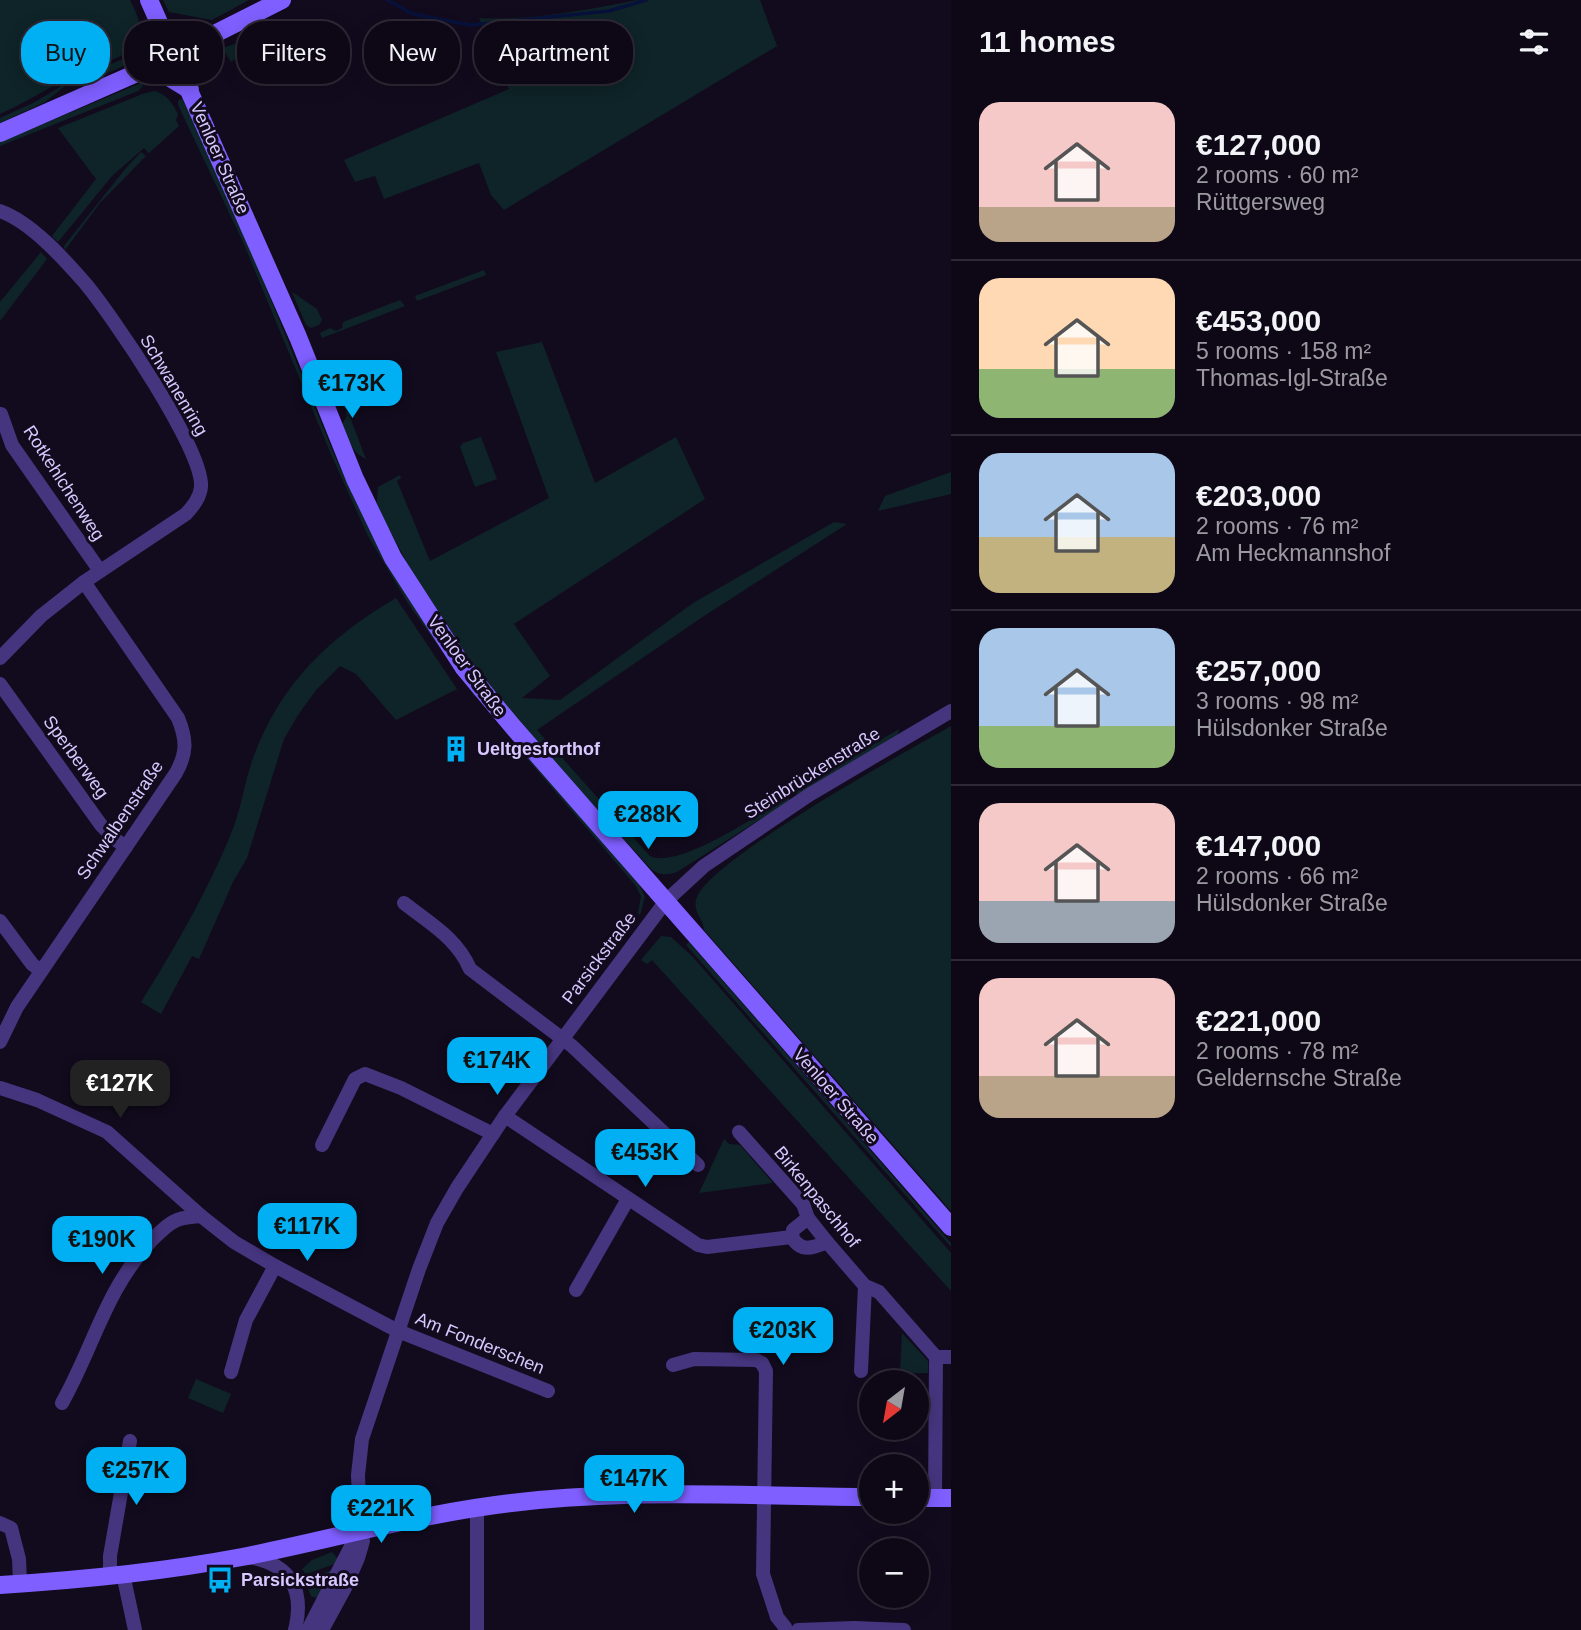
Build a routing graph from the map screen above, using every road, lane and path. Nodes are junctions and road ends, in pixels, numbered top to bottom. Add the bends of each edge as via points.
1 (149, 0) edge
2 (282, 0) edge
3 (159, 21) edge
4 (223, 30) edge
5 (124, 79) edge
6 (181, 84) edge
7 (188, 84) edge
8 (191, 90) junction
9 (0, 133) edge
10 (0, 211) edge
11 (1, 414) edge
12 (100, 571) junction
13 (84, 582) junction
14 (0, 658) edge
15 (0, 684) edge
16 (951, 711) edge
17 (126, 847) junction
18 (666, 901) junction
19 (404, 903) dead end
20 (0, 921) edge
21 (41, 971) junction
22 (562, 1038) junction
23 (0, 1042) edge
24 (0, 1088) edge
25 (505, 1116) junction
26 (739, 1132) dead end
27 (493, 1134) junction
28 (322, 1145) dead end
29 (698, 1165) dead end
30 (628, 1199) junction
31 (201, 1216) junction
32 (808, 1218) junction
33 (951, 1227) edge
34 (792, 1237) junction
35 (827, 1242) junction
36 (275, 1266) junction
37 (865, 1286) junction
38 (576, 1290) dead end
39 (398, 1331) junction
40 (936, 1357) junction
41 (951, 1357) edge
42 (673, 1365) dead end
43 (861, 1370) edge
44 (231, 1372) dead end
45 (548, 1391) dead end
46 (62, 1403) dead end
47 (130, 1441) dead end
48 (763, 1496) junction
49 (859, 1497) edge
50 (934, 1498) edge
51 (477, 1507) junction
52 (0, 1522) edge
53 (360, 1529) junction
54 (244, 1556) junction
55 (117, 1575) junction
56 (20, 1584) junction
57 (0, 1585) edge
58 (791, 1629) edge
59 (135, 1630) edge
60 (295, 1630) edge
61 (307, 1630) edge
62 (322, 1630) edge
63 (477, 1630) edge
64 (904, 1630) edge

1 - 3 main road, Venloer Straße
2 - 4 main road
5 - 9 main road
6 - 8 main road
7 - 8 main road, Venloer Straße
8 - 18 main road, Venloer Straße via 349,467 393,558 464,668
10 - 12 street, Schwanenring via 16,217 56,253 109,315 157,388 198,467 201,489 186,514
11 - 12 street, Rotkehlchenweg via 12,445
12 - 13 street, Schwanenring
13 - 14 street, Schwanenring via 41,616
13 - 17 street, Schwalbenstraße via 185,734 183,761
15 - 17 street, Sperberweg via 101,825
16 - 18 street, Steinbrückenstraße via 740,840
17 - 21 street, Schwalbenstraße
18 - 22 street, Parsickstraße
18 - 33 main road, Venloer Straße
19 - 22 street via 453,941 470,969
20 - 21 street
21 - 23 street, Schwalbenstraße
22 - 25 street, Parsickstraße
22 - 29 street
24 - 31 street, Am Fonderschen via 107,1132
25 - 27 street, Parsickstraße
25 - 30 street
26 - 32 street, Birkenpaschhof via 803,1204
27 - 28 street via 365,1074 355,1079
27 - 39 street, Parsickstraße via 438,1223
30 - 34 street via 706,1247
30 - 38 street
31 - 36 street, Am Fonderschen
31 - 46 street via 175,1220 129,1266
32 - 34 street via 793,1230
32 - 35 street, Birkenpaschhof
34 - 35 street via 803,1248
35 - 37 street, Birkenpaschhof
36 - 39 street, Am Fonderschen
36 - 44 street via 246,1320
37 - 40 street, Birkenpaschhof via 879,1292
37 - 43 street
39 - 45 street, Am Fonderschen
39 - 53 street, Parsickstraße via 362,1440
40 - 41 street
40 - 50 street
42 - 48 street via 694,1359 762,1363 766,1371
47 - 55 street via 110,1556
48 - 49 main road
48 - 51 main road via 572,1497
48 - 58 street via 763,1574 777,1617
51 - 53 main road
51 - 63 street
52 - 56 street via 11,1528 15,1540
53 - 54 main road
53 - 61 street
53 - 62 street, Parsickstraße via 363,1541 358,1558
54 - 55 main road
54 - 60 street via 275,1564 291,1579 298,1599
55 - 56 main road
55 - 59 street
56 - 57 main road
58 - 64 street

